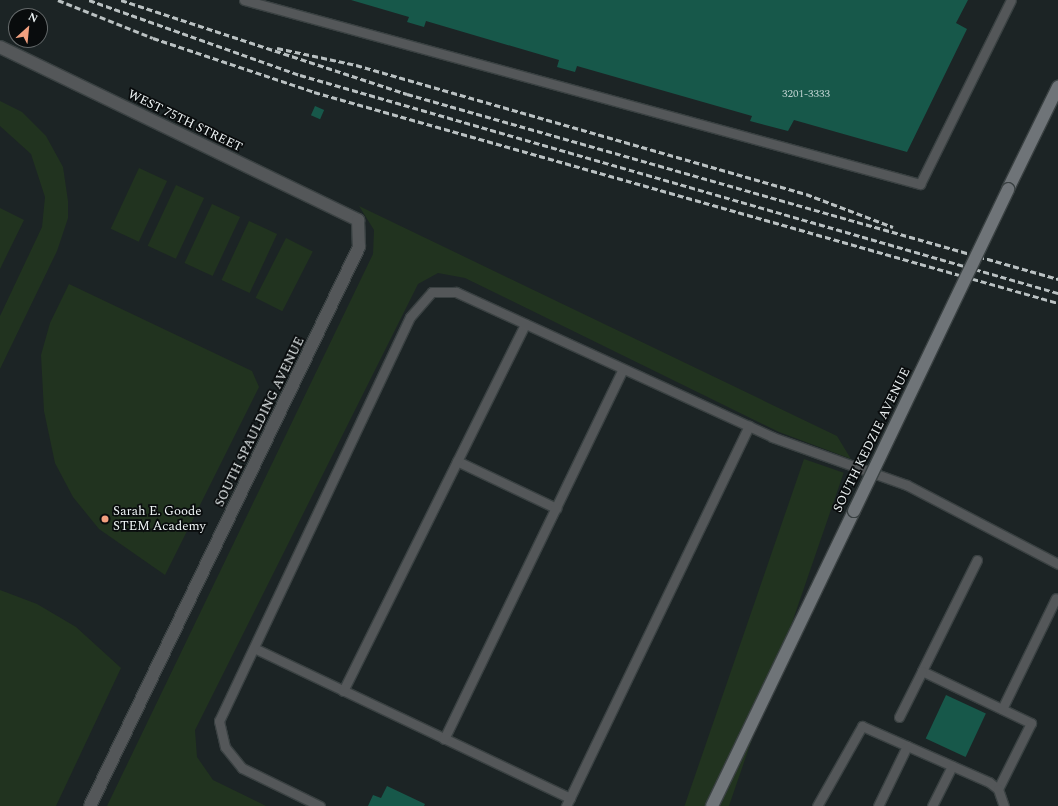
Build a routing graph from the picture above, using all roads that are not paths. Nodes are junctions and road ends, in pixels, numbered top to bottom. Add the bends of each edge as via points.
1 (244, 0) edge
2 (1011, 0) edge
3 (0, 47) edge
4 (1058, 87) edge
5 (358, 220) joint
6 (526, 324) junction
7 (623, 369) junction
8 (748, 426) junction
9 (457, 462) junction
10 (556, 508) junction
11 (977, 560) dead end
12 (1058, 564) edge
13 (1056, 598) dead end
14 (254, 648) junction
15 (922, 671) junction
16 (343, 691) junction
17 (1002, 709) junction
18 (899, 717) dead end
19 (444, 738) junction
20 (908, 746) junction
21 (952, 766) junction
22 (998, 788) junction
23 (568, 802) edge
24 (90, 806) edge
25 (320, 806) edge
26 (712, 806) edge
27 (817, 806) edge
28 (878, 806) edge
29 (932, 806) edge
30 (1004, 806) edge

1 - 2 lane via 920,184
3 - 5 street, WEST 75TH STREET
4 - 26 main road, SOUTH KEDZIE AVENUE, bridge
5 - 24 street, SOUTH SPAULDING AVENUE via 360,247
6 - 7 lane
6 - 9 lane
6 - 14 lane via 456,292 432,292 410,317
7 - 8 lane
7 - 10 lane
8 - 12 lane via 907,485
8 - 23 lane
9 - 10 lane
9 - 16 lane
10 - 19 lane
11 - 15 lane
13 - 17 lane
14 - 16 lane
14 - 25 lane via 219,721 225,747 242,768
15 - 17 lane
15 - 18 lane
16 - 19 lane
17 - 22 lane via 1031,723
19 - 23 lane
20 - 21 lane
20 - 27 lane via 862,726
20 - 28 lane
21 - 22 lane
21 - 29 lane
22 - 30 lane

